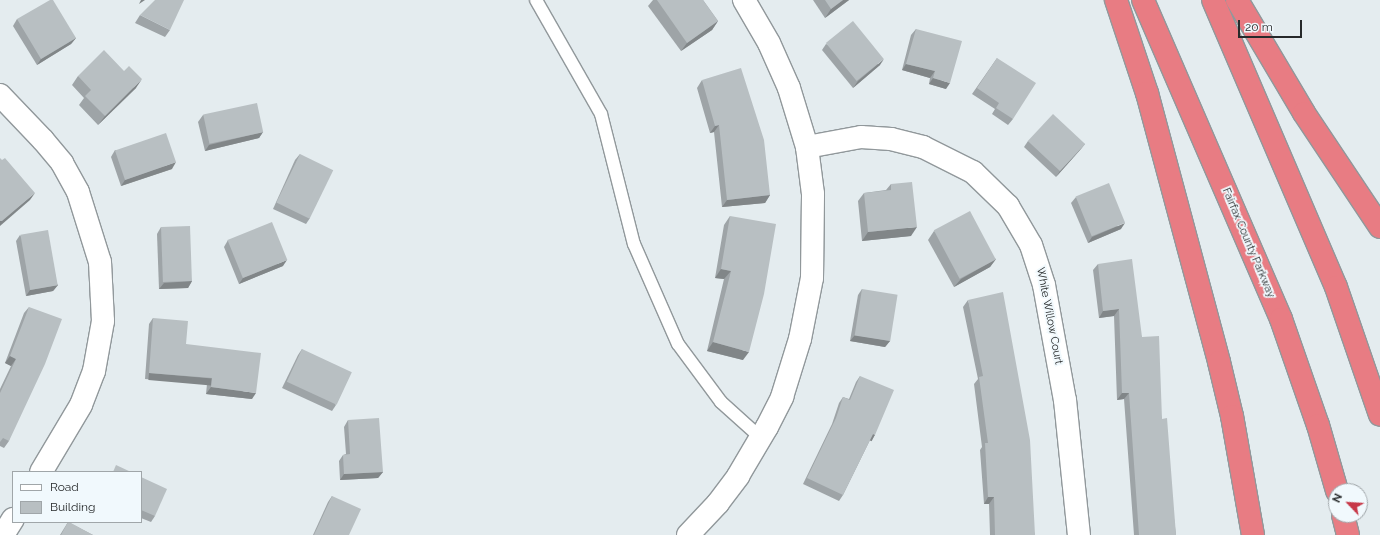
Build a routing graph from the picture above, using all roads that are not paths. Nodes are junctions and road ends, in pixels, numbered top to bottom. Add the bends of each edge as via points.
1 (536, 0) edge
2 (744, 0) edge
3 (1116, 0) edge
4 (1143, 0) edge
5 (1213, 0) edge
6 (1237, 0) edge
7 (0, 95) edge
8 (807, 147) junction
9 (1380, 227) edge
10 (1380, 415) edge
11 (762, 438) junction
12 (42, 471) edge
13 (1335, 483) edge
14 (12, 521) edge
15 (1345, 523) edge
16 (3, 535) edge
17 (688, 535) edge
18 (1079, 535) edge
19 (1253, 535) edge
20 (1348, 535) edge

1 - 11 lane via 601,114 634,244 678,344 721,402
2 - 8 street via 769,43 789,88
3 - 19 highway via 1146,93 1220,362
4 - 13 highway, Fairfax County Parkway via 1281,319 1311,403
5 - 10 highway via 1336,287
6 - 9 highway via 1304,113
7 - 12 street via 62,163 78,192 100,262 103,320 94,371 81,405
8 - 11 street via 813,194 814,241 808,307 782,397
8 - 18 street, White Willow Court via 861,136 891,138 923,146 973,172 1012,212 1031,245 1044,285 1065,400
11 - 17 street via 722,498
14 - 16 street
15 - 20 highway

